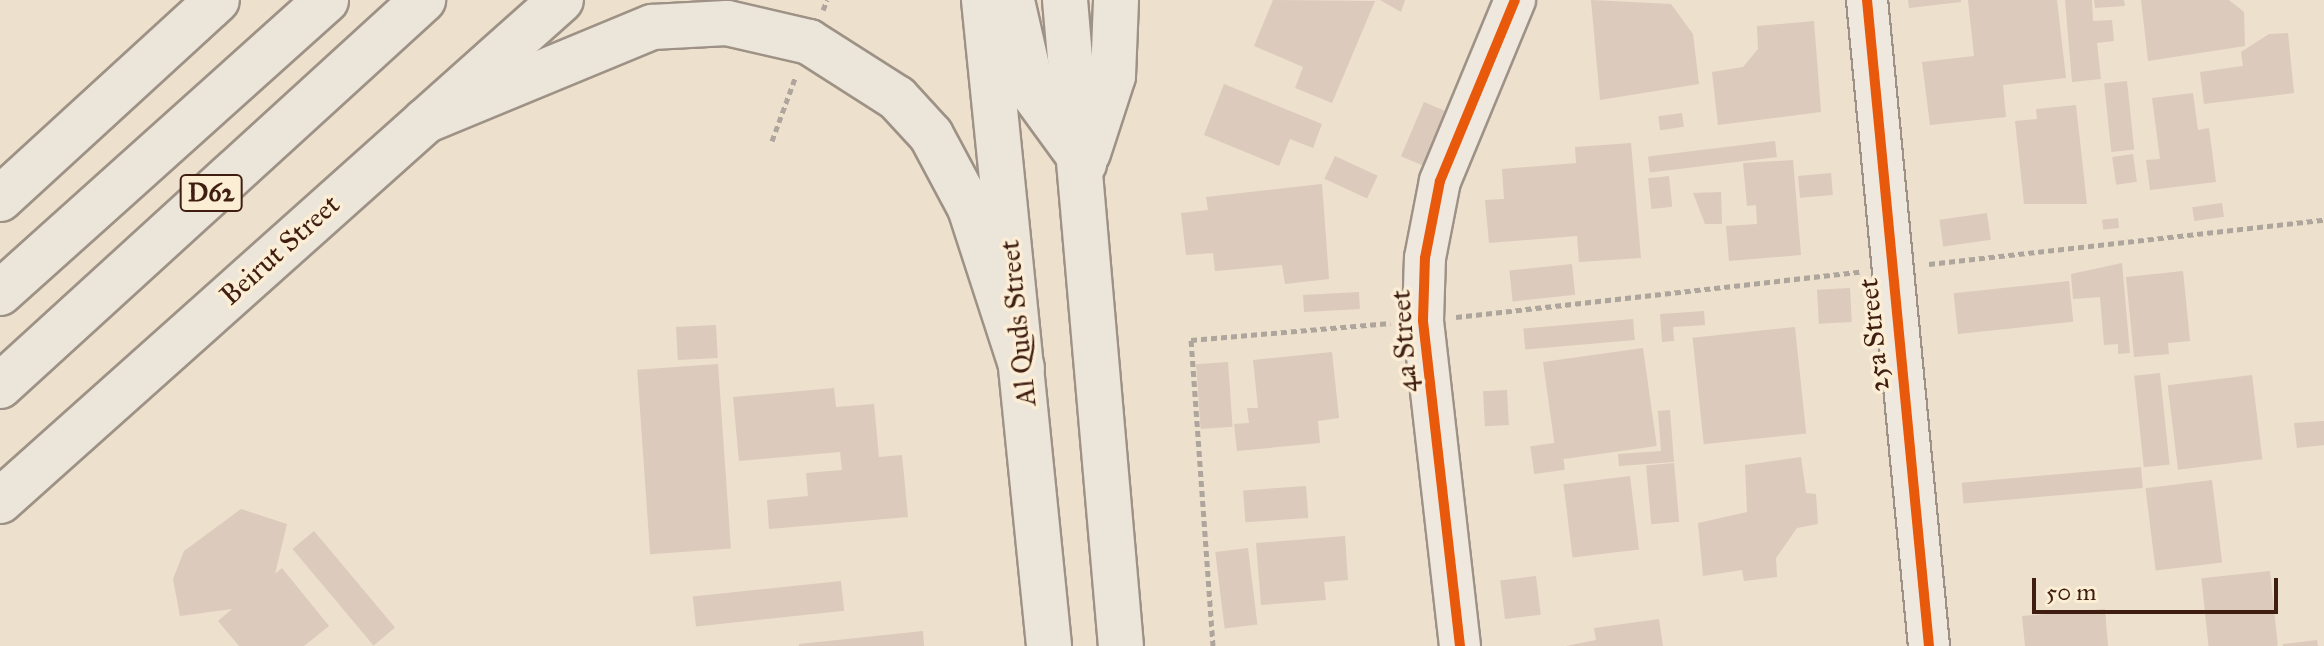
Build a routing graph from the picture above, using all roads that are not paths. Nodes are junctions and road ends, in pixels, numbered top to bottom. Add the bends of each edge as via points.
1 (217, 0) edge
2 (326, 0) edge
3 (423, 0) edge
4 (517, 0) edge
5 (561, 0) edge
6 (984, 0) edge
7 (1012, 0) edge
8 (1065, 0) edge
9 (1116, 0) edge
10 (1515, 0) edge
11 (1863, 6) edge
12 (425, 121) junction
13 (1084, 163) junction
14 (0, 199) edge
15 (0, 293) edge
16 (1022, 368) junction
17 (0, 386) edge
18 (0, 501) edge
19 (1049, 646) edge
20 (1121, 646) edge
21 (1460, 646) edge
22 (1929, 646) edge

1 - 14 main road
2 - 15 main road, D62
3 - 17 main road, D62
4 - 12 main road
5 - 12 main road, Beirut Street
6 - 16 main road, Al Quds Street
7 - 13 main road via 1033,93
8 - 13 main road
9 - 13 main road via 1113,76
10 - 21 street, 4a Street via 1440,181 1425,258 1423,320
11 - 22 street, 25a Street
12 - 16 main road via 652,27 727,23 809,42 897,98 931,135 970,208
12 - 18 main road, Beirut Street
13 - 20 main road
16 - 19 main road, Al Quds Street

